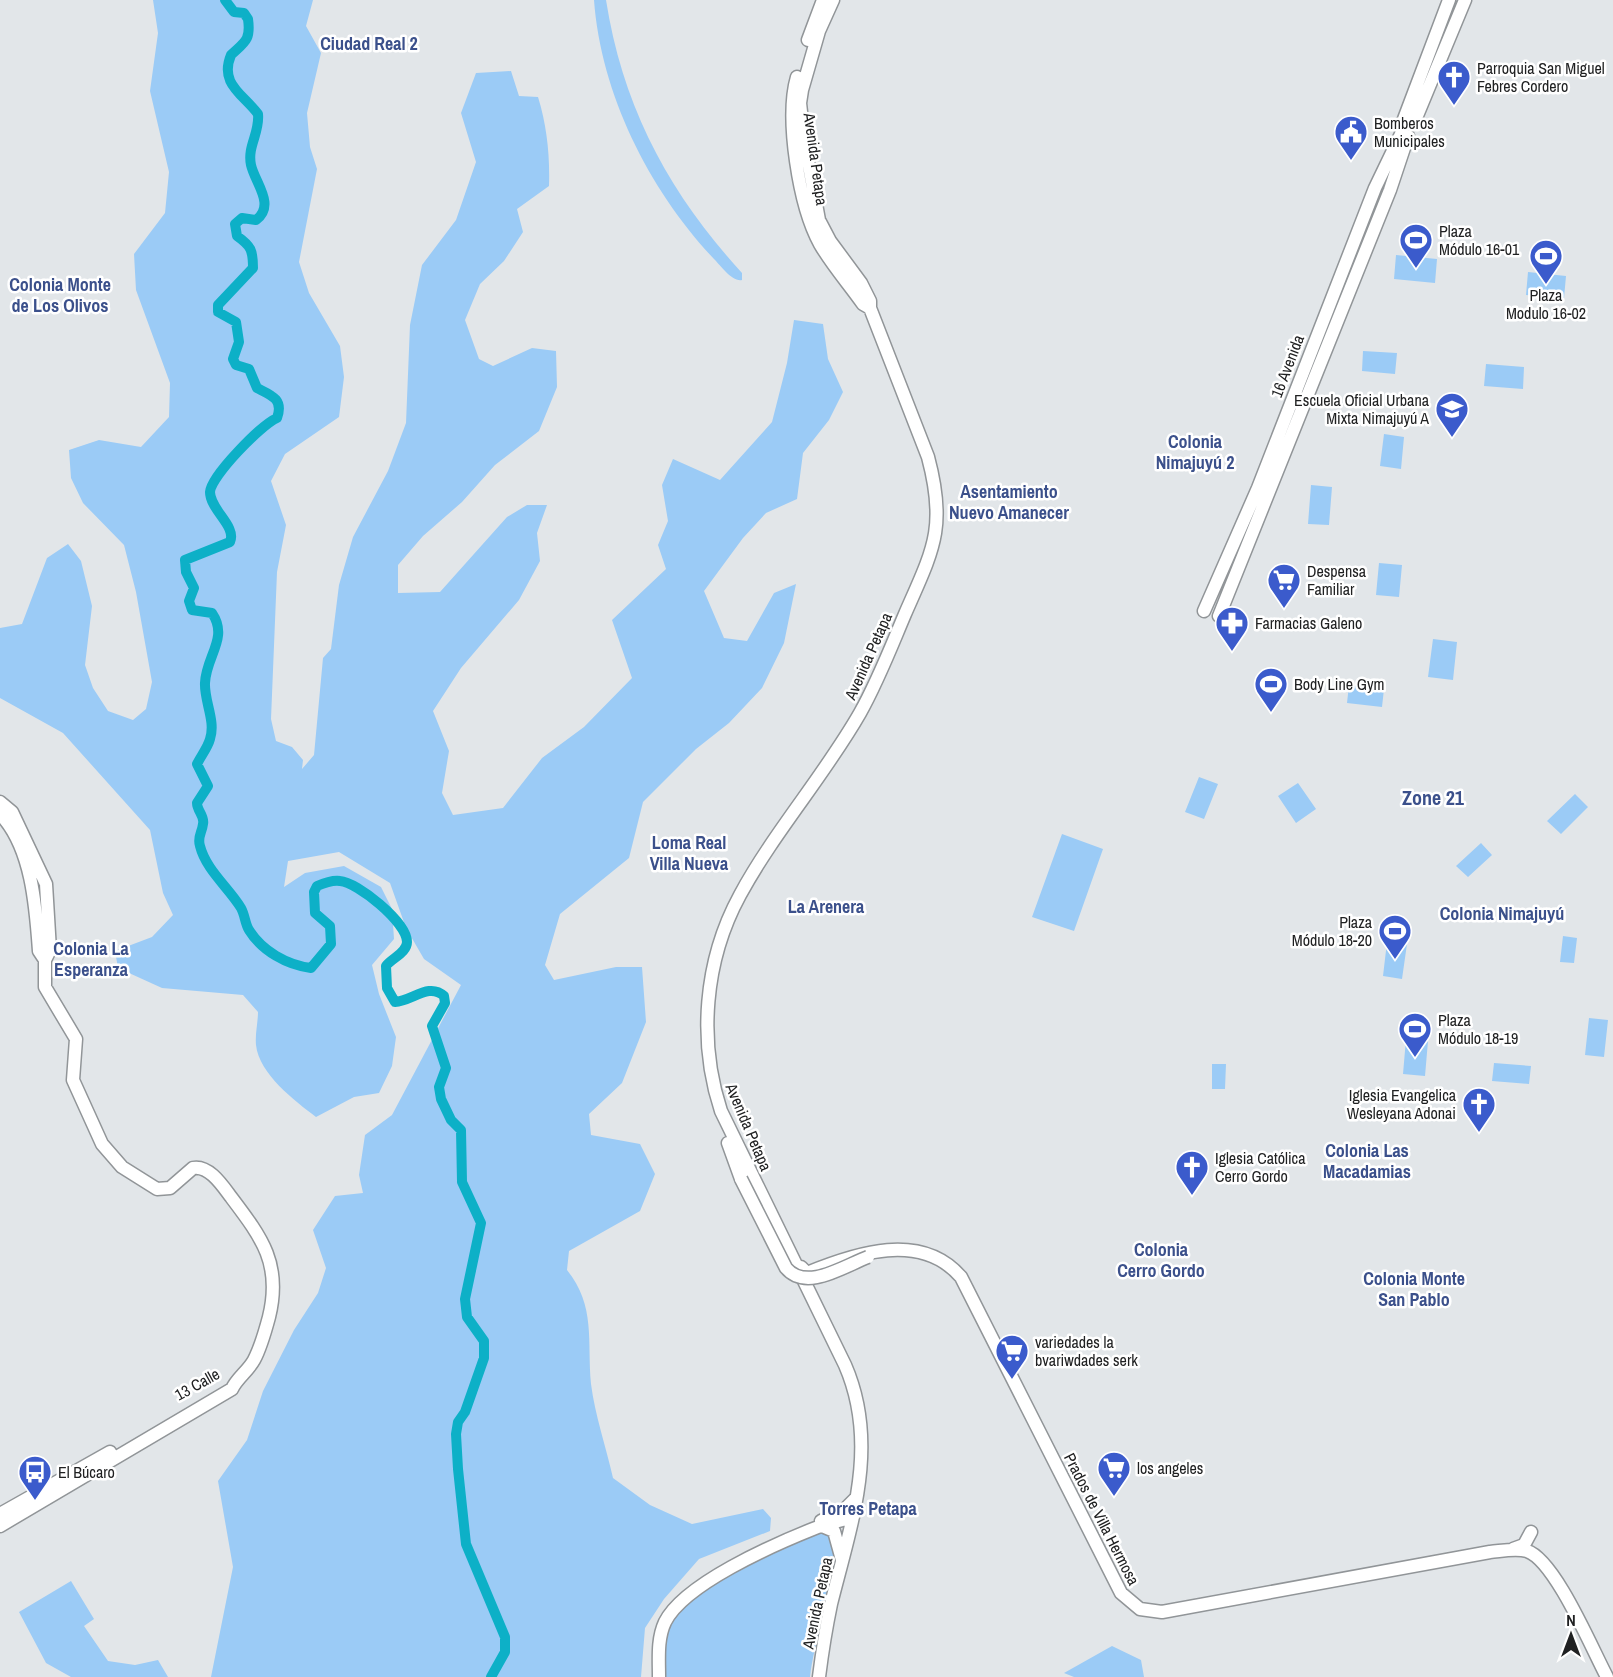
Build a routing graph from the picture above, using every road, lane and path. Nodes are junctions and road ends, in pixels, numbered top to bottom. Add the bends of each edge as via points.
1 (823, 0) edge
2 (833, 0) edge
3 (1449, 0) edge
4 (1465, 0) edge
5 (1409, 121) junction
6 (1405, 135) junction
7 (870, 308) junction
8 (1204, 610) dead end
9 (1219, 616) dead end
10 (0, 802) edge
11 (0, 814) edge
12 (45, 960) junction
13 (728, 1127) junction
14 (887, 1250) junction
15 (794, 1262) junction
16 (233, 1384) junction
17 (858, 1496) junction
18 (0, 1514) edge
19 (853, 1517) junction
20 (0, 1526) edge
21 (818, 1527) junction
22 (1531, 1532) dead end
23 (1513, 1549) junction
24 (842, 1561) junction
25 (659, 1677) edge
26 (819, 1677) edge
27 (1607, 1677) edge

1 - 7 main road, Avenida Petapa via 792,102 803,196 824,251
2 - 7 main road, Avenida Petapa via 819,31 802,90 804,139 819,220 861,283
3 - 5 main road
4 - 5 main road
5 - 6 main road via 1398,128
6 - 8 main road, 16 Avenida via 1376,188 1258,488
6 - 9 main road, 16 Avenida via 1390,190
7 - 13 main road, Avenida Petapa via 930,466 938,509 936,539 871,694 744,889 728,922 709,997 706,1044 711,1078
10 - 12 main road via 12,812 46,884 50,951
11 - 12 main road via 33,883 39,951
12 - 16 main road via 45,987 76,1039 73,1080 102,1144 122,1167 161,1190 170,1188 193,1168 207,1171 242,1212 270,1261 274,1284 264,1334 250,1366
13 - 14 main road, bridge via 727,1140 741,1179 786,1268 795,1276 813,1278
13 - 15 main road, Avenida Petapa
14 - 15 main road, Prados de Villa Hermosa via 850,1257 805,1273
14 - 23 main road, Prados de Villa Hermosa via 931,1255 944,1260 961,1277 1121,1593 1140,1609 1162,1612
15 - 17 main road, Avenida Petapa via 856,1393 862,1436
16 - 18 main road, 13 Calle via 228,1383
16 - 20 main road, 13 Calle via 232,1389 216,1399
17 - 19 main road, Avenida Petapa
17 - 21 main road
19 - 21 main road
19 - 24 main road, Avenida Petapa
21 - 24 main road via 831,1528 835,1533
21 - 25 main road via 728,1569 682,1601 662,1632
22 - 23 main road via 1524,1545
23 - 27 main road via 1533,1554 1548,1567
24 - 26 main road, Avenida Petapa

